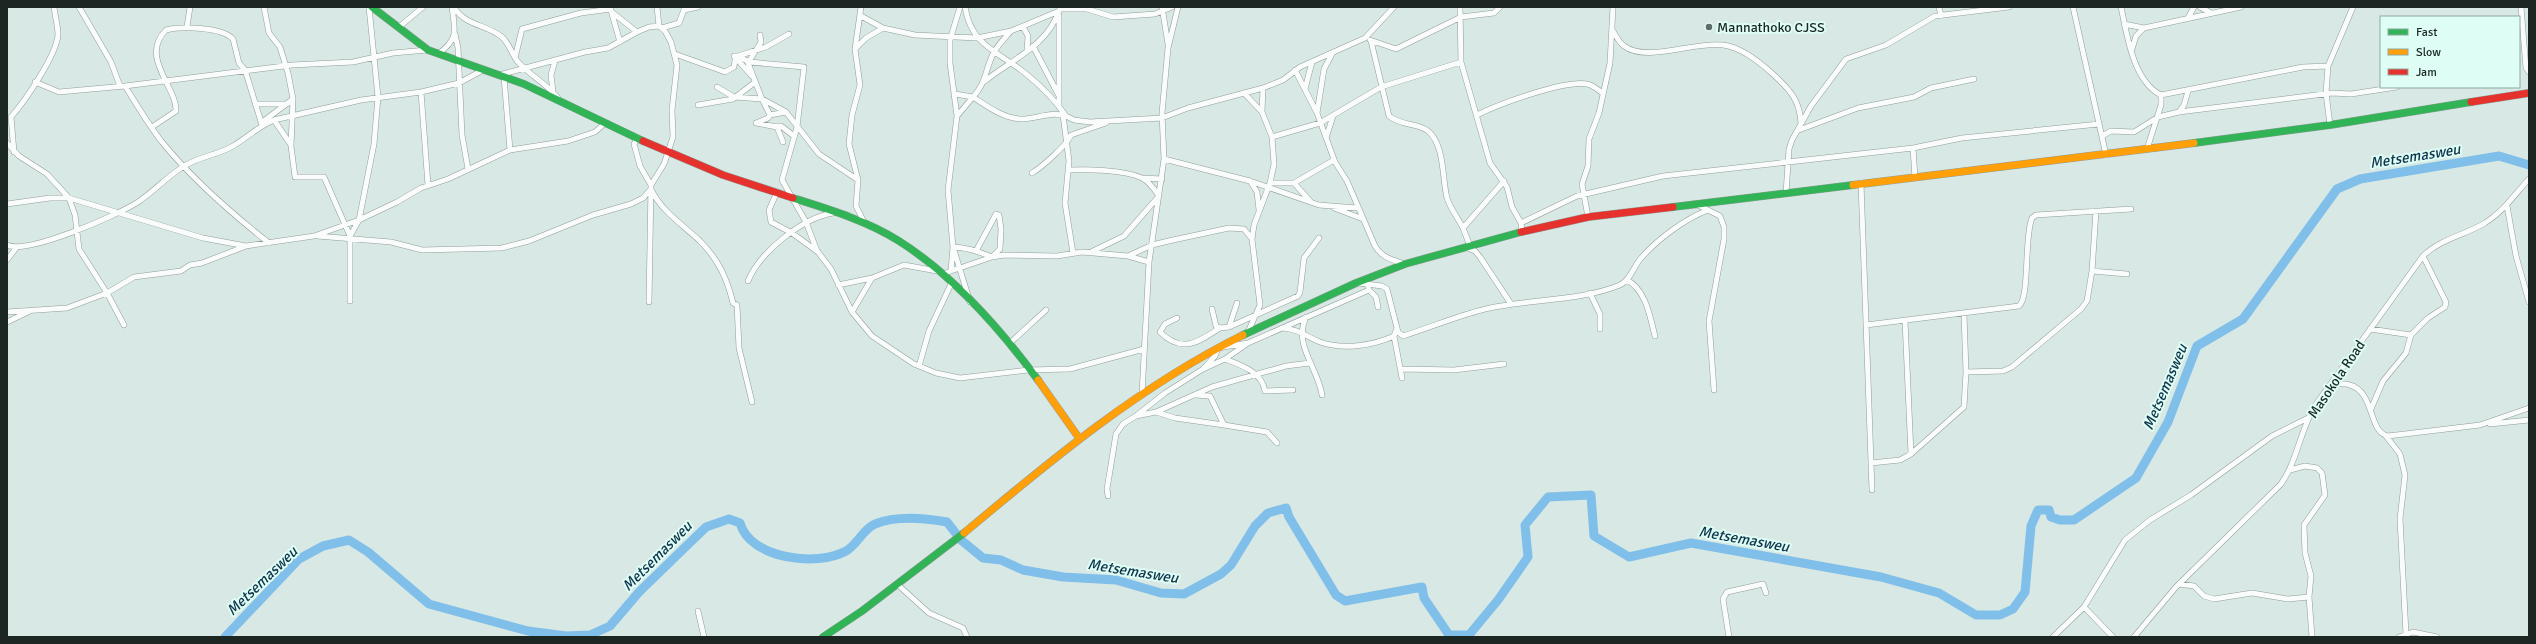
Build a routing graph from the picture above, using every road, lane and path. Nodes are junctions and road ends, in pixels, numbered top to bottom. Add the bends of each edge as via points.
1 (54, 7) edge
2 (79, 7) edge
3 (190, 7) edge
4 (264, 7) edge
5 (370, 7) edge
6 (424, 7) edge
7 (453, 7) edge
8 (656, 7) edge
9 (698, 7) edge
10 (860, 7) edge
11 (960, 7) edge
12 (966, 7) edge
13 (1172, 7) edge
14 (1178, 7) edge
15 (1394, 7) edge
16 (1460, 7) edge
17 (1500, 7) edge
18 (1613, 7) edge
19 (1939, 7) edge
20 (2009, 7) edge
21 (2073, 7) edge
22 (2121, 7) edge
23 (2194, 7) edge
24 (2200, 7) edge
25 (2241, 7) edge
26 (2353, 7) edge
27 (2521, 7) edge
28 (1086, 8) edge
29 (611, 9) edge
30 (684, 9) edge
31 (1060, 9) edge
32 (1163, 10) edge
33 (2212, 14) junction
34 (860, 16) junction
35 (1941, 16) junction
36 (1461, 17) junction
37 (2188, 18) junction
38 (2124, 24) junction
39 (187, 27) junction
40 (398, 27) junction
41 (661, 27) junction
42 (1023, 27) junction
43 (883, 28) junction
44 (2144, 28) junction
45 (1613, 31) junction
46 (637, 32) junction
47 (1011, 32) junction
48 (455, 34) junction
49 (789, 34) dead end
50 (760, 35) dead end
51 (951, 37) junction
52 (977, 38) junction
53 (1368, 40) junction
54 (620, 42) junction
55 (1033, 46) junction
56 (1168, 48) junction
57 (855, 49) junction
58 (2132, 49) junction
59 (428, 50) junction
60 (756, 50) junction
61 (1027, 51) junction
62 (994, 52) junction
63 (438, 54) junction
64 (675, 54) junction
65 (1332, 54) junction
66 (515, 58) junction
67 (737, 58) junction
68 (375, 59) junction
69 (555, 61) junction
70 (749, 62) junction
71 (1312, 62) junction
72 (1461, 62) junction
73 (458, 63) junction
74 (298, 64) junction
75 (546, 64) junction
76 (1012, 64) junction
77 (286, 65) junction
78 (2328, 66) junction
79 (527, 69) junction
80 (244, 70) junction
81 (483, 70) junction
82 (1295, 70) junction
83 (2528, 70) edge
84 (288, 73) junction
85 (551, 74) junction
86 (501, 76) junction
87 (752, 76) junction
88 (1974, 79) dead end
89 (164, 80) junction
90 (985, 81) junction
91 (35, 82) junction
92 (459, 83) junction
93 (754, 83) junction
94 (122, 86) junction
95 (717, 87) dead end
96 (1381, 87) junction
97 (1263, 88) junction
98 (2390, 88) edge
99 (1305, 89) junction
100 (2188, 91) junction
101 (421, 92) junction
102 (553, 92) junction
103 (1244, 93) junction
104 (1603, 93) junction
105 (2529, 93) edge
106 (955, 94) junction
107 (2326, 94) junction
108 (2161, 95) junction
109 (378, 97) junction
110 (734, 97) junction
111 (973, 97) junction
112 (293, 98) junction
113 (1059, 98) junction
114 (762, 99) junction
115 (559, 100) junction
116 (255, 104) junction
117 (287, 104) junction
118 (698, 105) dead end
119 (1059, 107) junction
120 (786, 112) junction
121 (1262, 112) junction
122 (2179, 112) junction
123 (1317, 113) junction
124 (294, 114) junction
125 (770, 115) junction
126 (1477, 115) junction
127 (957, 116) junction
128 (1065, 116) junction
129 (1333, 116) junction
130 (2158, 117) junction
131 (9, 118) edge
132 (1162, 118) junction
133 (274, 120) junction
134 (1110, 121) junction
135 (1320, 122) junction
136 (262, 124) junction
137 (604, 124) junction
138 (2099, 124) junction
139 (2330, 125) junction
140 (774, 126) junction
141 (152, 127) junction
142 (797, 127) junction
143 (1800, 127) junction
144 (794, 136) junction
145 (2102, 136) junction
146 (1272, 137) junction
147 (1326, 138) junction
148 (637, 139) junction
149 (783, 142) dead end
150 (1068, 142) junction
151 (7, 143) edge
152 (292, 146) junction
153 (1913, 148) junction
154 (2147, 149) junction
155 (510, 150) junction
156 (670, 151) junction
157 (14, 152) junction
158 (2106, 155) junction
159 (1164, 159) junction
160 (1334, 160) junction
161 (1788, 161) junction
162 (184, 166) junction
163 (468, 169) junction
164 (1069, 170) junction
165 (1032, 173) dead end
166 (1142, 178) junction
167 (1915, 178) junction
168 (1162, 179) junction
169 (2529, 179) edge
170 (858, 180) junction
171 (1250, 181) junction
172 (1504, 182) junction
173 (1294, 183) junction
174 (1861, 183) junction
175 (428, 185) junction
176 (1270, 185) junction
177 (651, 187) junction
178 (777, 192) junction
179 (1786, 193) junction
180 (1584, 194) junction
181 (1159, 196) junction
182 (792, 197) junction
183 (69, 198) junction
184 (1312, 202) junction
185 (7, 204) edge
186 (1696, 204) junction
187 (2507, 206) junction
188 (1332, 207) junction
189 (1357, 208) junction
190 (2130, 209) dead end
191 (1708, 210) junction
192 (2096, 211) junction
193 (834, 212) junction
194 (119, 213) junction
195 (1259, 213) junction
196 (1588, 217) junction
197 (1363, 219) junction
198 (359, 220) junction
199 (806, 222) junction
200 (1521, 223) junction
201 (865, 224) junction
202 (344, 225) junction
203 (1463, 228) junction
204 (75, 231) junction
205 (1522, 232) junction
206 (792, 233) junction
207 (314, 236) junction
208 (350, 237) junction
209 (1319, 238) dead end
210 (1252, 239) junction
211 (269, 243) junction
212 (7, 245) edge
213 (1152, 245) junction
214 (246, 246) junction
215 (1467, 246) junction
216 (952, 247) junction
217 (16, 248) junction
218 (976, 251) junction
219 (818, 252) junction
220 (1091, 252) junction
221 (1073, 253) junction
222 (992, 256) junction
223 (1128, 256) junction
224 (2423, 256) junction
225 (7, 260) edge
226 (1149, 262) junction
227 (1405, 264) junction
228 (960, 268) junction
229 (951, 271) junction
230 (2092, 271) junction
231 (941, 273) junction
232 (2127, 274) dead end
233 (872, 278) junction
234 (1627, 280) junction
235 (748, 281) dead end
236 (1356, 283) junction
237 (951, 284) junction
238 (838, 285) junction
239 (1368, 287) junction
240 (107, 293) junction
241 (1590, 293) junction
242 (350, 301) dead end
243 (649, 302) dead end
244 (2529, 302) edge
245 (971, 303) junction
246 (1237, 303) dead end
247 (1511, 304) junction
248 (1378, 307) dead end
249 (36, 308) junction
250 (1212, 309) dead end
251 (1046, 310) dead end
252 (7, 312) edge
253 (852, 312) junction
254 (1259, 312) junction
255 (1964, 314) junction
256 (1306, 317) junction
257 (1178, 318) dead end
258 (1905, 321) junction
259 (7, 322) edge
260 (124, 325) dead end
261 (1866, 325) junction
262 (1229, 326) junction
263 (1220, 328) junction
264 (1279, 328) junction
265 (1397, 328) junction
266 (1600, 329) dead end
267 (2370, 329) junction
268 (1248, 332) junction
269 (1302, 333) junction
270 (1394, 336) junction
271 (1655, 336) dead end
272 (2411, 336) junction
273 (1010, 343) junction
274 (1248, 343) junction
275 (1218, 348) junction
276 (1144, 349) junction
277 (1225, 359) junction
278 (1310, 363) junction
279 (1504, 364) dead end
280 (919, 366) junction
281 (1401, 368) junction
282 (1203, 369) junction
283 (1028, 370) junction
284 (1966, 372) junction
285 (1257, 375) junction
286 (1402, 378) dead end
287 (2331, 384) junction
288 (1293, 390) dead end
289 (1714, 390) dead end
290 (1142, 394) junction
291 (1195, 395) junction
292 (1322, 395) dead end
293 (752, 402) dead end
294 (2529, 408) edge
295 (2371, 409) junction
296 (1156, 412) junction
297 (1136, 416) junction
298 (2308, 418) junction
299 (2529, 420) edge
300 (2483, 424) junction
301 (1224, 426) junction
302 (2386, 436) junction
303 (1079, 438) junction
304 (1276, 443) dead end
305 (1911, 454) junction
306 (1871, 463) junction
307 (2290, 470) junction
308 (1872, 490) dead end
309 (1108, 496) dead end
310 (897, 584) junction
311 (2179, 584) junction
312 (1766, 592) dead end
313 (2309, 597) junction
314 (2084, 607) junction
315 (698, 611) dead end
316 (2406, 634) junction
317 (704, 637) edge
318 (823, 637) edge
319 (967, 637) edge
320 (1729, 637) edge
321 (2053, 637) edge
322 (2113, 637) edge
323 (2134, 637) edge
324 (2312, 637) edge
325 (2399, 637) edge
326 (2437, 637) edge

1 - 91 street via 58,34 56,44
2 - 94 street
3 - 39 street
4 - 77 street via 269,33 280,47
5 - 40 street
5 - 68 street
6 - 40 street
7 - 48 street
7 - 66 street via 464,20 488,28 502,37
8 - 41 street
9 - 30 street
10 - 34 street
11 - 51 street
12 - 52 street via 969,23
13 - 32 street
14 - 56 street
15 - 53 street
16 - 36 street
17 - 36 street via 1494,12
18 - 45 street
19 - 35 street
20 - 35 street
21 - 138 street
22 - 38 street
23 - 37 street
24 - 33 street
25 - 33 street
26 - 78 street
27 - 83 street
28 - 31 street
28 - 32 street via 1113,17
29 - 46 street
29 - 54 street
29 - 66 street via 581,13 522,29
30 - 41 street via 679,23
31 - 42 street
31 - 55 street via 1055,23
31 - 113 street
32 - 56 street
33 - 37 street
34 - 43 street
34 - 57 street
35 - 143 street via 1930,19 1886,45 1846,59 1811,106
36 - 53 street via 1396,48
36 - 72 street
37 - 44 street
38 - 44 street
38 - 58 street
39 - 80 street via 231,36 239,63
39 - 89 street via 166,30 157,41 158,60
40 - 59 street
41 - 46 street via 649,27
41 - 64 street
42 - 47 street
42 - 61 street via 1028,36
43 - 51 street via 923,36
43 - 57 street via 866,38
44 - 58 street via 2136,36
45 - 104 street
45 - 143 street via 1623,46 1631,50 1648,52 1721,44 1744,52 1792,91 1799,105
46 - 54 street
47 - 52 street
47 - 62 street
48 - 63 street via 450,45
48 - 73 street
49 - 60 street
50 - 60 street via 761,42
51 - 52 street
51 - 106 street via 950,63
52 - 62 street
53 - 65 street
53 - 96 street
54 - 69 street via 608,48
55 - 61 street
55 - 113 street
56 - 132 street
57 - 170 street via 860,85 852,115 849,144
58 - 108 street via 2143,79
59 - 63 street
59 - 68 street via 393,52
60 - 67 street
60 - 70 street
61 - 76 street
62 - 76 street
62 - 90 street
63 - 73 street
64 - 67 street via 725,72 734,68
64 - 156 street via 673,137
65 - 71 street
65 - 123 street via 1324,68
66 - 79 street
67 - 70 street
67 - 87 street
68 - 74 street
68 - 109 street
69 - 75 street
69 - 85 street
70 - 87 street
70 - 142 street via 804,67 804,88
71 - 82 street
71 - 99 street
72 - 96 street
72 - 126 street
73 - 81 street
73 - 92 street
74 - 77 street
74 - 84 street
75 - 79 street
75 - 85 street
76 - 90 street via 1001,68
76 - 119 street via 1025,73
77 - 80 street
77 - 84 street
78 - 100 street via 2303,67
78 - 107 street
79 - 86 street
79 - 102 street
80 - 89 street
80 - 116 street
81 - 86 street
81 - 92 street
82 - 97 street via 1283,80
82 - 99 street
84 - 112 street
85 - 102 street
86 - 115 street
86 - 155 street
87 - 93 street
88 - 143 street via 1930,88 1914,97 1858,108
89 - 94 street
89 - 141 street via 176,112
90 - 111 street
91 - 94 street via 59,92
91 - 131 street
92 - 101 street
92 - 163 street via 462,135
93 - 110 street
93 - 114 street
94 - 141 street
95 - 110 street
96 - 129 street
96 - 203 street via 1389,116 1401,124 1425,128 1431,134 1442,162 1448,199
97 - 103 street
97 - 121 street
98 - 107 street via 2351,94
99 - 123 street
100 - 108 street
100 - 122 street via 2184,106
101 - 109 street
101 - 175 street
102 - 115 street
103 - 121 street
103 - 132 street
104 - 126 street via 1591,84 1577,84 1532,94
104 - 180 street via 1589,139 1588,166 1582,184
105 - 139 street
106 - 111 street
106 - 127 street
107 - 122 street
107 - 139 street
108 - 130 street
109 - 124 street
109 - 198 street via 374,144
110 - 114 street
110 - 118 street
111 - 127 street
111 - 128 street via 1016,119 1050,114
112 - 117 street
112 - 124 street
113 - 119 street
114 - 120 street
114 - 125 street
115 - 137 street
116 - 117 street
116 - 136 street
117 - 136 street
119 - 128 street
120 - 125 street
120 - 142 street
121 - 146 street
122 - 130 street
123 - 135 street
124 - 133 street
124 - 152 street
125 - 140 street via 756,123
126 - 172 street via 1490,163
127 - 216 street via 948,190
128 - 134 street via 1080,122
128 - 150 street
129 - 135 street
129 - 147 street
130 - 145 street via 2139,131 2111,131
130 - 154 street
131 - 157 street
132 - 134 street
132 - 159 street
133 - 136 street
133 - 152 street
134 - 150 street via 1071,135
135 - 146 street
135 - 147 street
136 - 162 street via 233,146
137 - 148 street
137 - 155 street via 596,132 568,141
138 - 145 street
138 - 153 street via 1962,138
139 - 154 street
140 - 144 street via 781,126
140 - 149 street
141 - 162 street
142 - 144 street
142 - 170 street via 818,154
143 - 161 street via 1789,149
144 - 182 street via 782,177 783,184
145 - 158 street
146 - 176 street via 1274,164
147 - 160 street
148 - 156 street
148 - 177 street via 634,144 638,159
150 - 164 street
150 - 165 street
151 - 157 street
152 - 202 street via 295,177 324,177
153 - 161 street
153 - 167 street
154 - 158 street
155 - 163 street
156 - 177 street
156 - 178 street via 723,175
157 - 183 street via 40,168
158 - 167 street
159 - 168 street
159 - 171 street
160 - 173 street
160 - 189 street via 1347,181
161 - 179 street
161 - 180 street via 1663,176
162 - 194 street via 148,195
162 - 211 street
163 - 175 street
164 - 166 street via 1101,170
164 - 221 street via 1066,204
166 - 168 street
166 - 181 street
167 - 174 street
168 - 181 street
169 - 187 street, Masokola Road
170 - 201 street via 856,206
171 - 176 street
171 - 195 street via 1257,192
172 - 200 street via 1509,190 1512,207
172 - 203 street
173 - 176 street
173 - 184 street
174 - 179 street
174 - 261 street
175 - 198 street
176 - 184 street
176 - 195 street
177 - 208 street via 643,198 631,204 584,218 564,229 529,241 502,248 422,250 391,242
177 - 243 street
177 - 293 street via 659,203 708,250 725,274 733,303 737,305 739,348
178 - 182 street
178 - 206 street via 769,210 770,222
179 - 186 street
180 - 196 street
180 - 200 street
181 - 213 street
181 - 220 street via 1124,236
182 - 193 street
182 - 199 street
183 - 185 street
183 - 194 street
183 - 204 street via 75,215
184 - 188 street
186 - 191 street
186 - 196 street
187 - 224 street, Masokola Road via 2484,223 2444,241
187 - 244 street via 2516,256
188 - 189 street
188 - 197 street
189 - 197 street
190 - 192 street
191 - 234 street via 1693,216 1650,249 1636,264
191 - 289 street via 1720,216 1724,227 1718,277 1709,317
192 - 230 street
192 - 255 street via 2032,218 2022,303 2019,306
193 - 199 street via 814,217
193 - 201 street
194 - 204 street
194 - 214 street via 203,238
195 - 210 street
196 - 205 street
197 - 227 street via 1379,253
198 - 202 street
198 - 208 street
199 - 206 street
199 - 219 street
200 - 205 street
201 - 231 street via 899,241
202 - 207 street
202 - 208 street
203 - 215 street
204 - 217 street
204 - 240 street via 79,249
205 - 215 street
206 - 219 street
206 - 235 street via 778,242 757,266
207 - 208 street
207 - 211 street
208 - 242 street
209 - 254 street via 1304,258 1298,296
210 - 213 street via 1244,229 1230,228
210 - 254 street via 1260,301
211 - 214 street
212 - 217 street
213 - 223 street
213 - 226 street
214 - 240 street via 202,263 190,264 181,271 134,277
215 - 227 street
215 - 247 street via 1476,251
216 - 218 street
216 - 228 street
216 - 229 street
217 - 225 street
218 - 222 street
218 - 222 street via 996,214 999,215 1000,249
219 - 238 street via 831,269
220 - 221 street
220 - 223 street
221 - 222 street via 1057,256
222 - 228 street
223 - 226 street
224 - 267 street, Masokola Road
224 - 272 street via 2446,305
226 - 276 street
227 - 236 street
228 - 229 street
228 - 245 street
229 - 231 street
230 - 232 street
230 - 284 street via 2088,299 2081,308 2012,367 2003,371
231 - 233 street via 904,265
231 - 237 street
233 - 238 street
233 - 253 street
234 - 241 street via 1620,285
234 - 271 street via 1635,284 1643,295
236 - 239 street
236 - 268 street
237 - 245 street
237 - 280 street via 929,331
238 - 253 street
239 - 248 street via 1376,297
239 - 256 street
239 - 265 street via 1382,286 1387,289
240 - 249 street via 67,308
240 - 260 street
241 - 247 street
241 - 266 street via 1600,314
245 - 273 street
246 - 262 street
247 - 265 street via 1403,336
249 - 252 street
249 - 259 street
250 - 263 street via 1216,326
251 - 273 street
253 - 280 street via 877,341
254 - 262 street
254 - 268 street
255 - 258 street
255 - 284 street
256 - 264 street
256 - 269 street
257 - 263 street via 1165,324 1160,332 1168,341 1186,344 1199,342
258 - 261 street
258 - 305 street
261 - 306 street
262 - 263 street
264 - 269 street via 1295,329
264 - 274 street
265 - 270 street
267 - 272 street
267 - 287 street, Masokola Road
268 - 275 street
269 - 270 street via 1321,342 1342,346 1378,343
269 - 278 street via 1304,350
270 - 281 street via 1394,346
272 - 295 street via 2406,353 2383,381
273 - 283 street
274 - 275 street
274 - 277 street
275 - 282 street via 1215,356
275 - 290 street
276 - 283 street via 1070,369
276 - 290 street
277 - 282 street
277 - 285 street
278 - 285 street via 1286,366
278 - 292 street via 1319,381
279 - 281 street via 1454,370
280 - 283 street via 945,376 960,378
281 - 286 street
282 - 297 street via 1165,393
283 - 303 street via 1067,418
284 - 305 street via 1964,407
285 - 288 street via 1265,391
285 - 291 street via 1212,387
287 - 295 street via 2351,385 2363,393
287 - 298 street, Masokola Road
290 - 303 street
291 - 296 street
291 - 301 street via 1210,396
294 - 300 street
295 - 302 street via 2378,430
296 - 297 street
296 - 301 street via 1174,418
297 - 309 street via 1123,424 1116,434
298 - 307 street, Masokola Road
298 - 314 street via 2272,436 2125,540
299 - 300 street
300 - 302 street
301 - 304 street via 1267,432
302 - 316 street via 2400,454 2404,475 2400,519
303 - 310 street via 953,542
305 - 306 street via 1900,460
306 - 308 street
307 - 311 street, Masokola Road via 2281,484 2256,510
307 - 313 street via 2308,466 2317,468 2322,473 2324,497 2304,525 2305,553 2311,573
310 - 318 street
310 - 319 street via 929,613 963,628
311 - 313 street via 2194,586 2204,596 2214,599 2252,593 2288,598
311 - 323 street, Masokola Road
312 - 320 street via 1763,584 1727,592 1724,596
313 - 324 street
314 - 321 street
314 - 322 street
315 - 317 street
316 - 325 street
316 - 326 street via 2413,632

